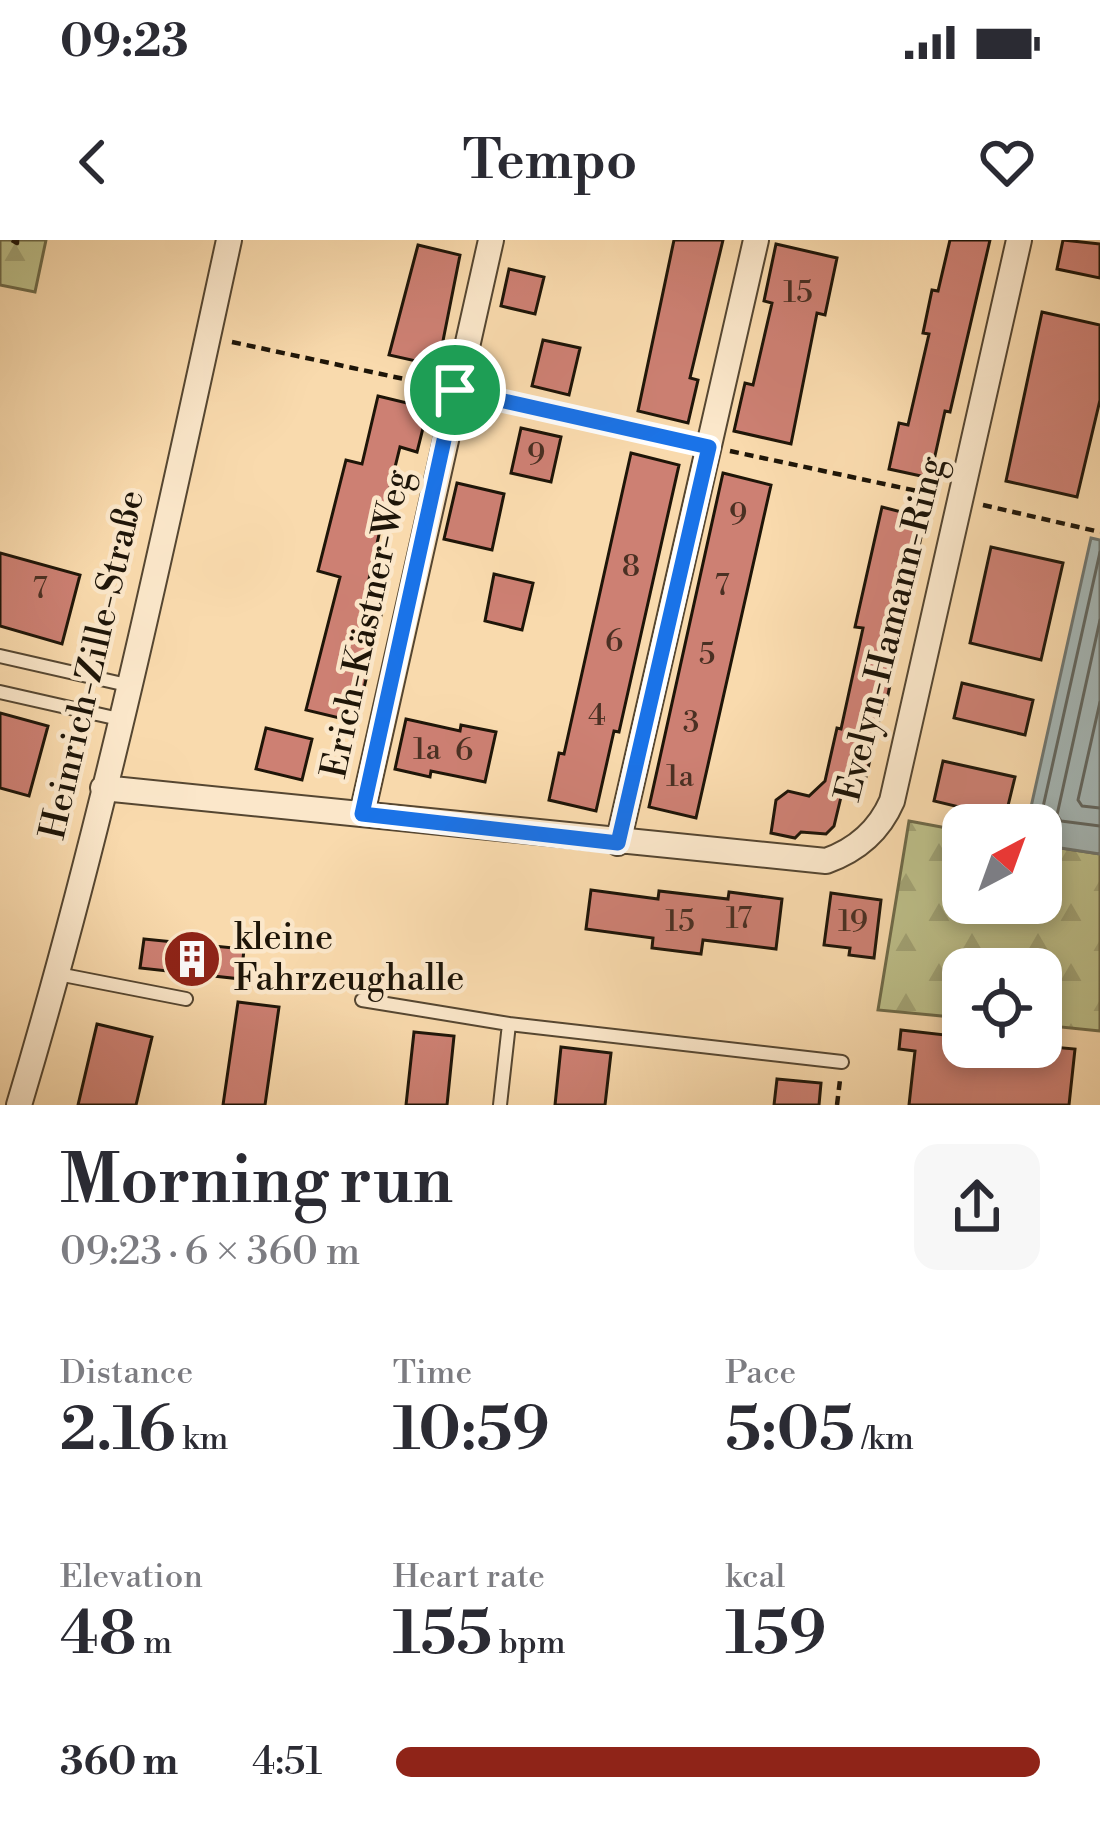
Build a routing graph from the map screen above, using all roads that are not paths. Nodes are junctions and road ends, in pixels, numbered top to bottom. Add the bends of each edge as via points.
1 (229, 240) edge
2 (491, 240) edge
3 (756, 240) edge
4 (1019, 240) edge
5 (0, 656) edge
6 (127, 685) junction
7 (0, 692) edge
8 (119, 719) junction
9 (103, 788) junction
10 (362, 814) junction
11 (618, 843) junction
12 (57, 974) junction
13 (186, 999) dead end
14 (362, 1000) dead end
15 (509, 1024) junction
16 (842, 1062) road end
17 (19, 1105) edge
18 (500, 1105) edge

1 - 6 street, Heinrich-Zille-Straße
2 - 10 street, Erich-Kästner-Weg
3 - 11 street
4 - 11 street, Evelyn-Hamann-Ring via 882,822 848,853 826,861
5 - 6 lane
6 - 8 street, Heinrich-Zille-Straße
7 - 8 lane
8 - 9 street, Heinrich-Zille-Straße
9 - 10 street, Evelyn-Hamann-Ring
9 - 12 street, Heinrich-Zille-Straße
10 - 11 street, Evelyn-Hamann-Ring
12 - 13 lane
12 - 17 street, Heinrich-Zille-Straße
14 - 15 lane
15 - 16 lane
15 - 18 lane

